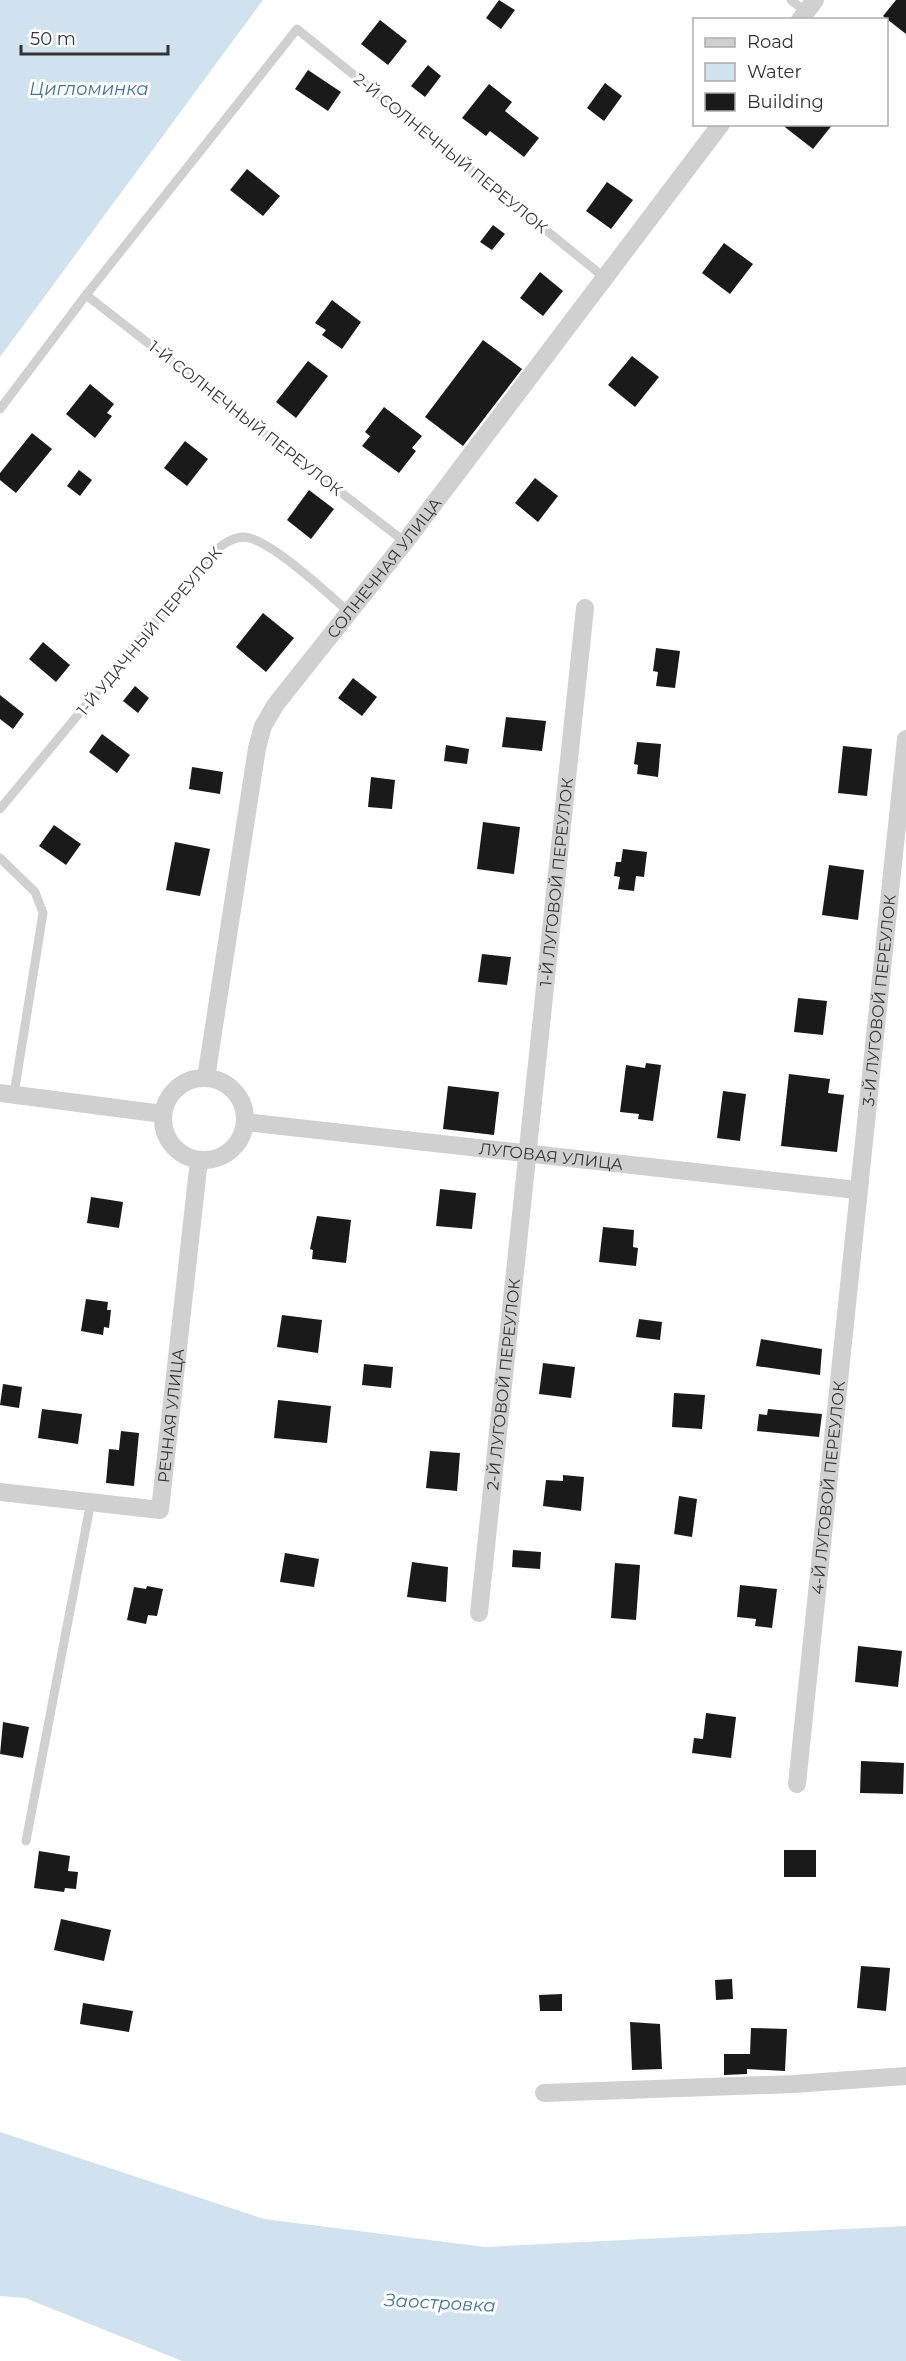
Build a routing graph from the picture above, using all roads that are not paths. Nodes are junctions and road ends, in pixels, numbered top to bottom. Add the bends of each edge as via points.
1 (791, 0) edge
2 (807, 10) edge
3 (719, 126) edge
4 (605, 278) junction
5 (86, 295) junction
6 (0, 409) edge
7 (405, 542) junction
8 (585, 608) dead end
9 (350, 612) junction
10 (906, 739) edge
11 (0, 808) edge
12 (0, 858) edge
13 (206, 1078) junction
14 (7, 1094) edge
15 (163, 1114) junction
16 (245, 1122) junction
17 (527, 1155) junction
18 (199, 1160) junction
19 (857, 1190) junction
20 (0, 1492) edge
21 (91, 1501) junction
22 (479, 1613) dead end
23 (797, 1784) dead end
24 (26, 1841) dead end
25 (906, 2076) edge
26 (544, 2093) dead end

1 - 2 lane
3 - 4 street, СОЛНЕЧНАЯ УЛИЦА
4 - 5 lane, 2-Й СОЛНЕЧНЫЙ ПЕРЕУЛОК via 297,28
4 - 7 street, СОЛНЕЧНАЯ УЛИЦА
5 - 6 lane
5 - 7 lane, 1-Й СОЛНЕЧНЫЙ ПЕРЕУЛОК
7 - 9 street, СОЛНЕЧНАЯ УЛИЦА
8 - 17 street, 1-Й ЛУГОВОЙ ПЕРЕУЛОК
9 - 11 lane, 1-Й УДАЧНЫЙ ПЕРЕУЛОК via 264,542 244,537 227,542 211,554
9 - 13 street, СОЛНЕЧНАЯ УЛИЦА via 276,704 256,748
10 - 19 street, 3-Й ЛУГОВОЙ ПЕРЕУЛОК
12 - 14 lane via 35,892 43,913
13 - 15 street via 178,1087
13 - 16 street via 219,1080 239,1097
14 - 15 street
15 - 18 street via 172,1144
16 - 17 street, ЛУГОВАЯ УЛИЦА
16 - 18 street via 235,1146 212,1159
17 - 19 street, ЛУГОВАЯ УЛИЦА
17 - 22 street, 2-Й ЛУГОВОЙ ПЕРЕУЛОК
18 - 21 street, РЕЧНАЯ УЛИЦА via 160,1510
19 - 23 street, 4-Й ЛУГОВОЙ ПЕРЕУЛОК
20 - 21 street, РЕЧНАЯ УЛИЦА
21 - 24 lane
25 - 26 street

